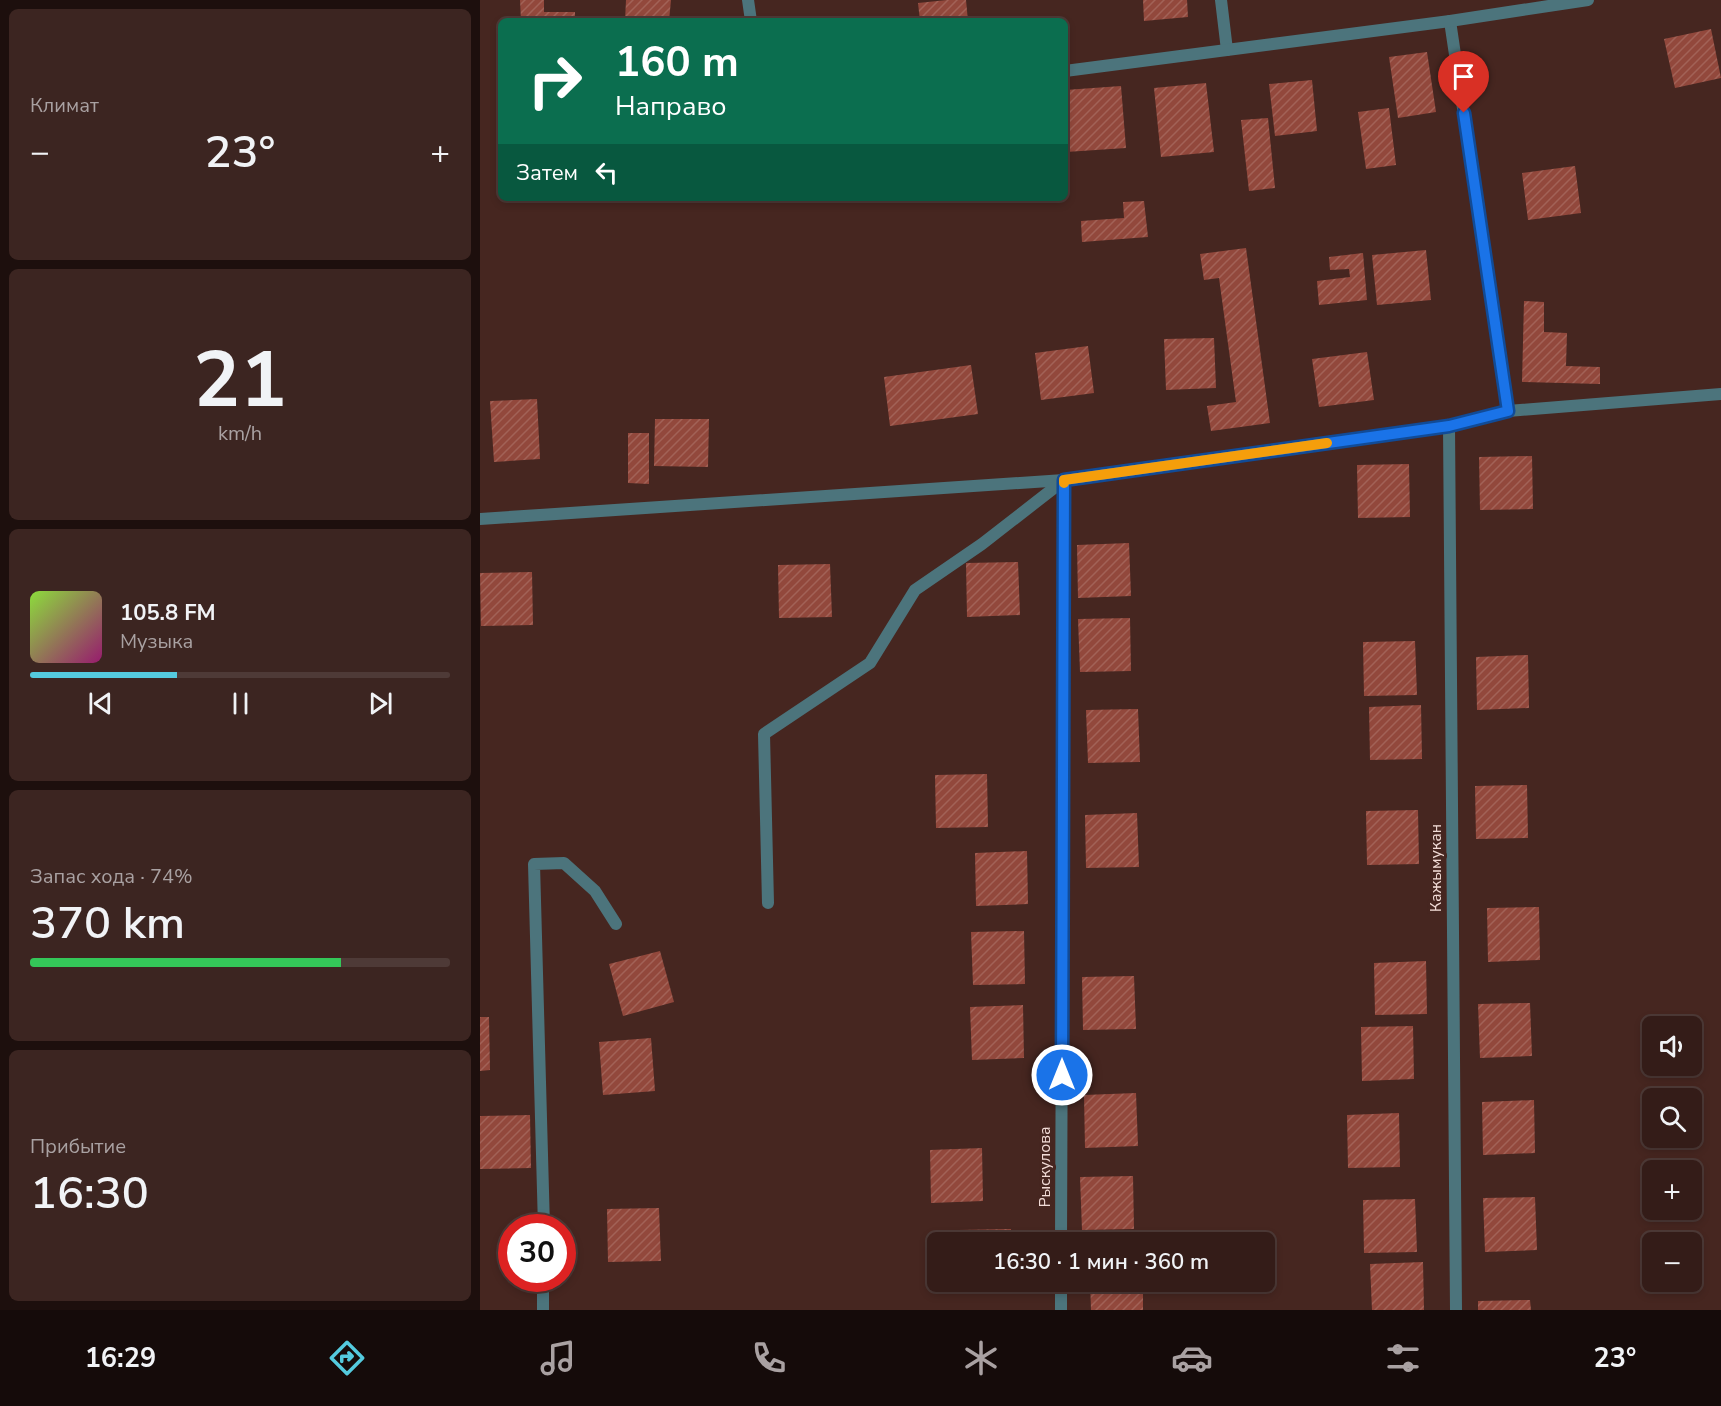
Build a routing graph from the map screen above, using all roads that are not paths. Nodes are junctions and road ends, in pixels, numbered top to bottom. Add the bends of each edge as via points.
1 (748, 0) edge
2 (1221, 0) edge
3 (1587, 0) edge
4 (751, 18) edge
5 (1450, 21) junction
6 (1227, 50) junction
7 (1068, 71) edge
8 (1721, 394) edge
9 (1508, 411) junction
10 (1449, 426) junction
11 (1064, 480) junction
12 (480, 519) edge
13 (768, 903) dead end
14 (616, 924) dead end
15 (544, 1214) edge
16 (1061, 1232) edge
17 (543, 1292) edge
18 (1061, 1292) edge
19 (543, 1310) edge
20 (1061, 1310) edge
21 (1456, 1310) edge

1 - 4 street
2 - 6 street
3 - 5 street
5 - 6 street
5 - 9 street
6 - 7 street
8 - 9 street
9 - 10 street
10 - 11 street
10 - 21 street, Кажымукан
11 - 12 street
11 - 13 street via 915,590 870,663 764,734
11 - 16 street, Рыскулова
14 - 15 street via 596,891 564,863 534,864
17 - 19 street
18 - 20 street

